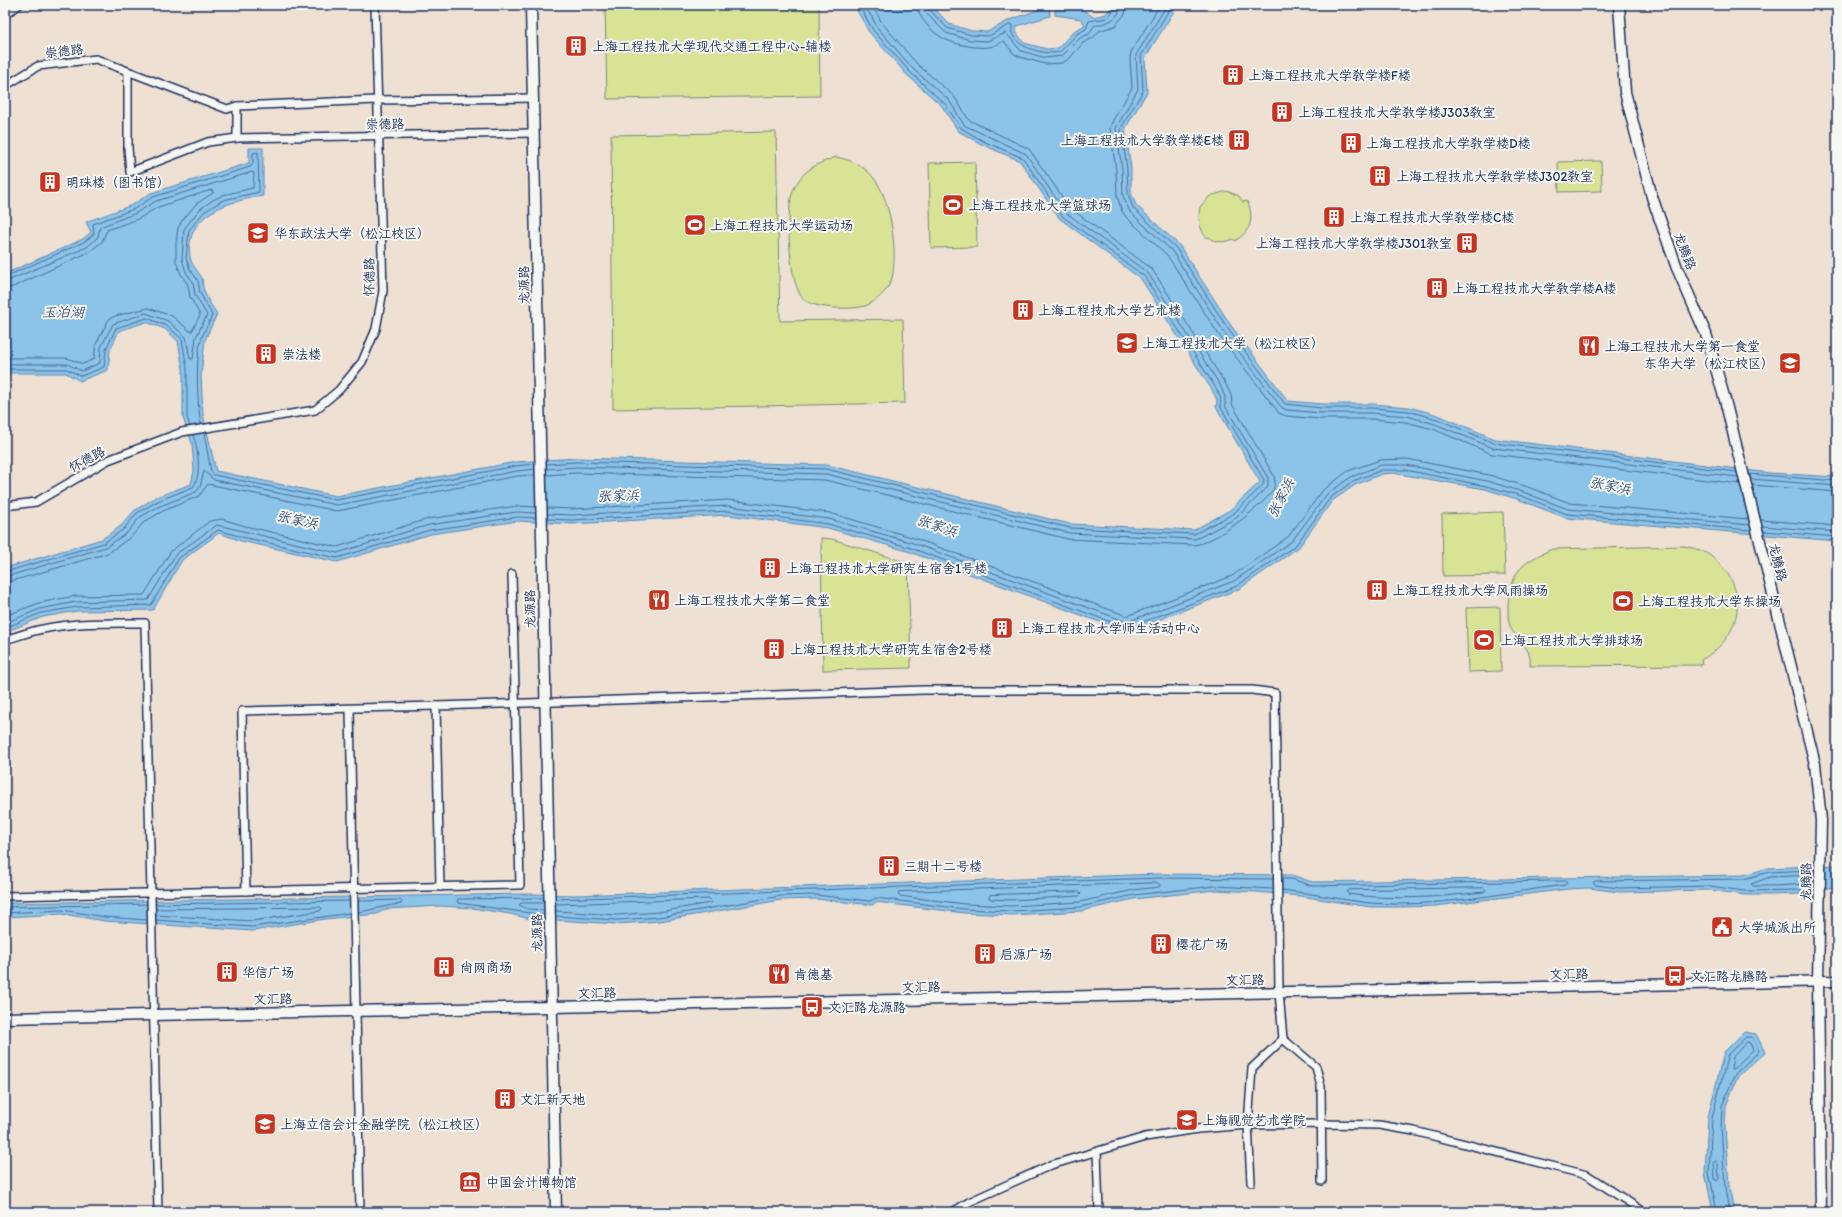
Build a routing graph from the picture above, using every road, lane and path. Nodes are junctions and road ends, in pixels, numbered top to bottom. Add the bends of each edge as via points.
1 (19, 5) edge
2 (375, 5) edge
3 (531, 5) edge
4 (1619, 5) edge
5 (5, 14) edge
6 (128, 72) junction
7 (5, 86) edge
8 (533, 98) junction
9 (377, 100) junction
10 (237, 106) junction
11 (534, 134) junction
12 (378, 136) junction
13 (237, 138) junction
14 (5, 506) edge
15 (512, 574) dead end
16 (5, 640) edge
17 (545, 702) junction
18 (516, 704) junction
19 (436, 706) junction
20 (350, 709) junction
21 (440, 887) junction
22 (353, 889) junction
23 (246, 891) junction
24 (152, 894) junction
25 (5, 896) edge
26 (1837, 981) edge
27 (1818, 982) junction
28 (1279, 992) junction
29 (551, 1006) junction
30 (356, 1011) junction
31 (154, 1015) junction
32 (5, 1018) edge
33 (1283, 1039) junction
34 (1321, 1124) junction
35 (1248, 1125) junction
36 (1097, 1152) junction
37 (1322, 1181) dead end
38 (1251, 1182) dead end
39 (158, 1212) edge
40 (360, 1212) edge
41 (556, 1212) edge
42 (952, 1212) edge
43 (1099, 1212) edge
44 (1644, 1212) edge
45 (1821, 1212) edge

1 - 5 street
2 - 9 street, 怀德路
3 - 8 main road, 龙源路
4 - 27 main road, 龙腾路 via 1625,92 1652,197 1677,268 1706,334 1815,764 1821,820
6 - 7 street, 崇德路 via 96,59 38,66
6 - 10 street, 崇德路 via 227,109
6 - 13 street, 崇德路 via 130,172 208,142
8 - 9 street, 崇德路
8 - 11 main road, 龙源路
9 - 10 street, 崇德路
9 - 12 street, 怀德路
10 - 13 street
11 - 12 street, 崇德路
11 - 17 main road, 龙源路
12 - 13 street, 崇德路
12 - 14 street, 怀德路 via 383,291 376,329 362,362 339,390 315,410 182,432 108,460 36,502
15 - 18 street
16 - 24 street via 72,624 145,624
17 - 18 street
17 - 28 street via 924,690 1252,690 1274,693
17 - 29 main road, 龙源路
18 - 19 street
18 - 21 street via 520,885
19 - 20 street
19 - 21 street
20 - 22 street
20 - 23 street via 242,711
21 - 22 street
22 - 23 street
22 - 30 street
23 - 24 street
24 - 25 street
24 - 31 street
26 - 27 main road, 文汇路
27 - 28 main road, 文汇路
27 - 45 main road, 龙腾路
28 - 29 main road, 文汇路
28 - 33 street
29 - 30 main road, 文汇路
29 - 41 main road, 龙源路
30 - 31 main road, 文汇路
30 - 40 street
31 - 32 main road, 文汇路
31 - 39 street
33 - 34 street via 1316,1067 1321,1086
33 - 35 street via 1252,1068
34 - 35 street
34 - 37 street
34 - 44 street via 1379,1125 1414,1131 1587,1175
35 - 36 street via 1145,1137
35 - 38 street
36 - 42 street via 1051,1165
36 - 43 street

